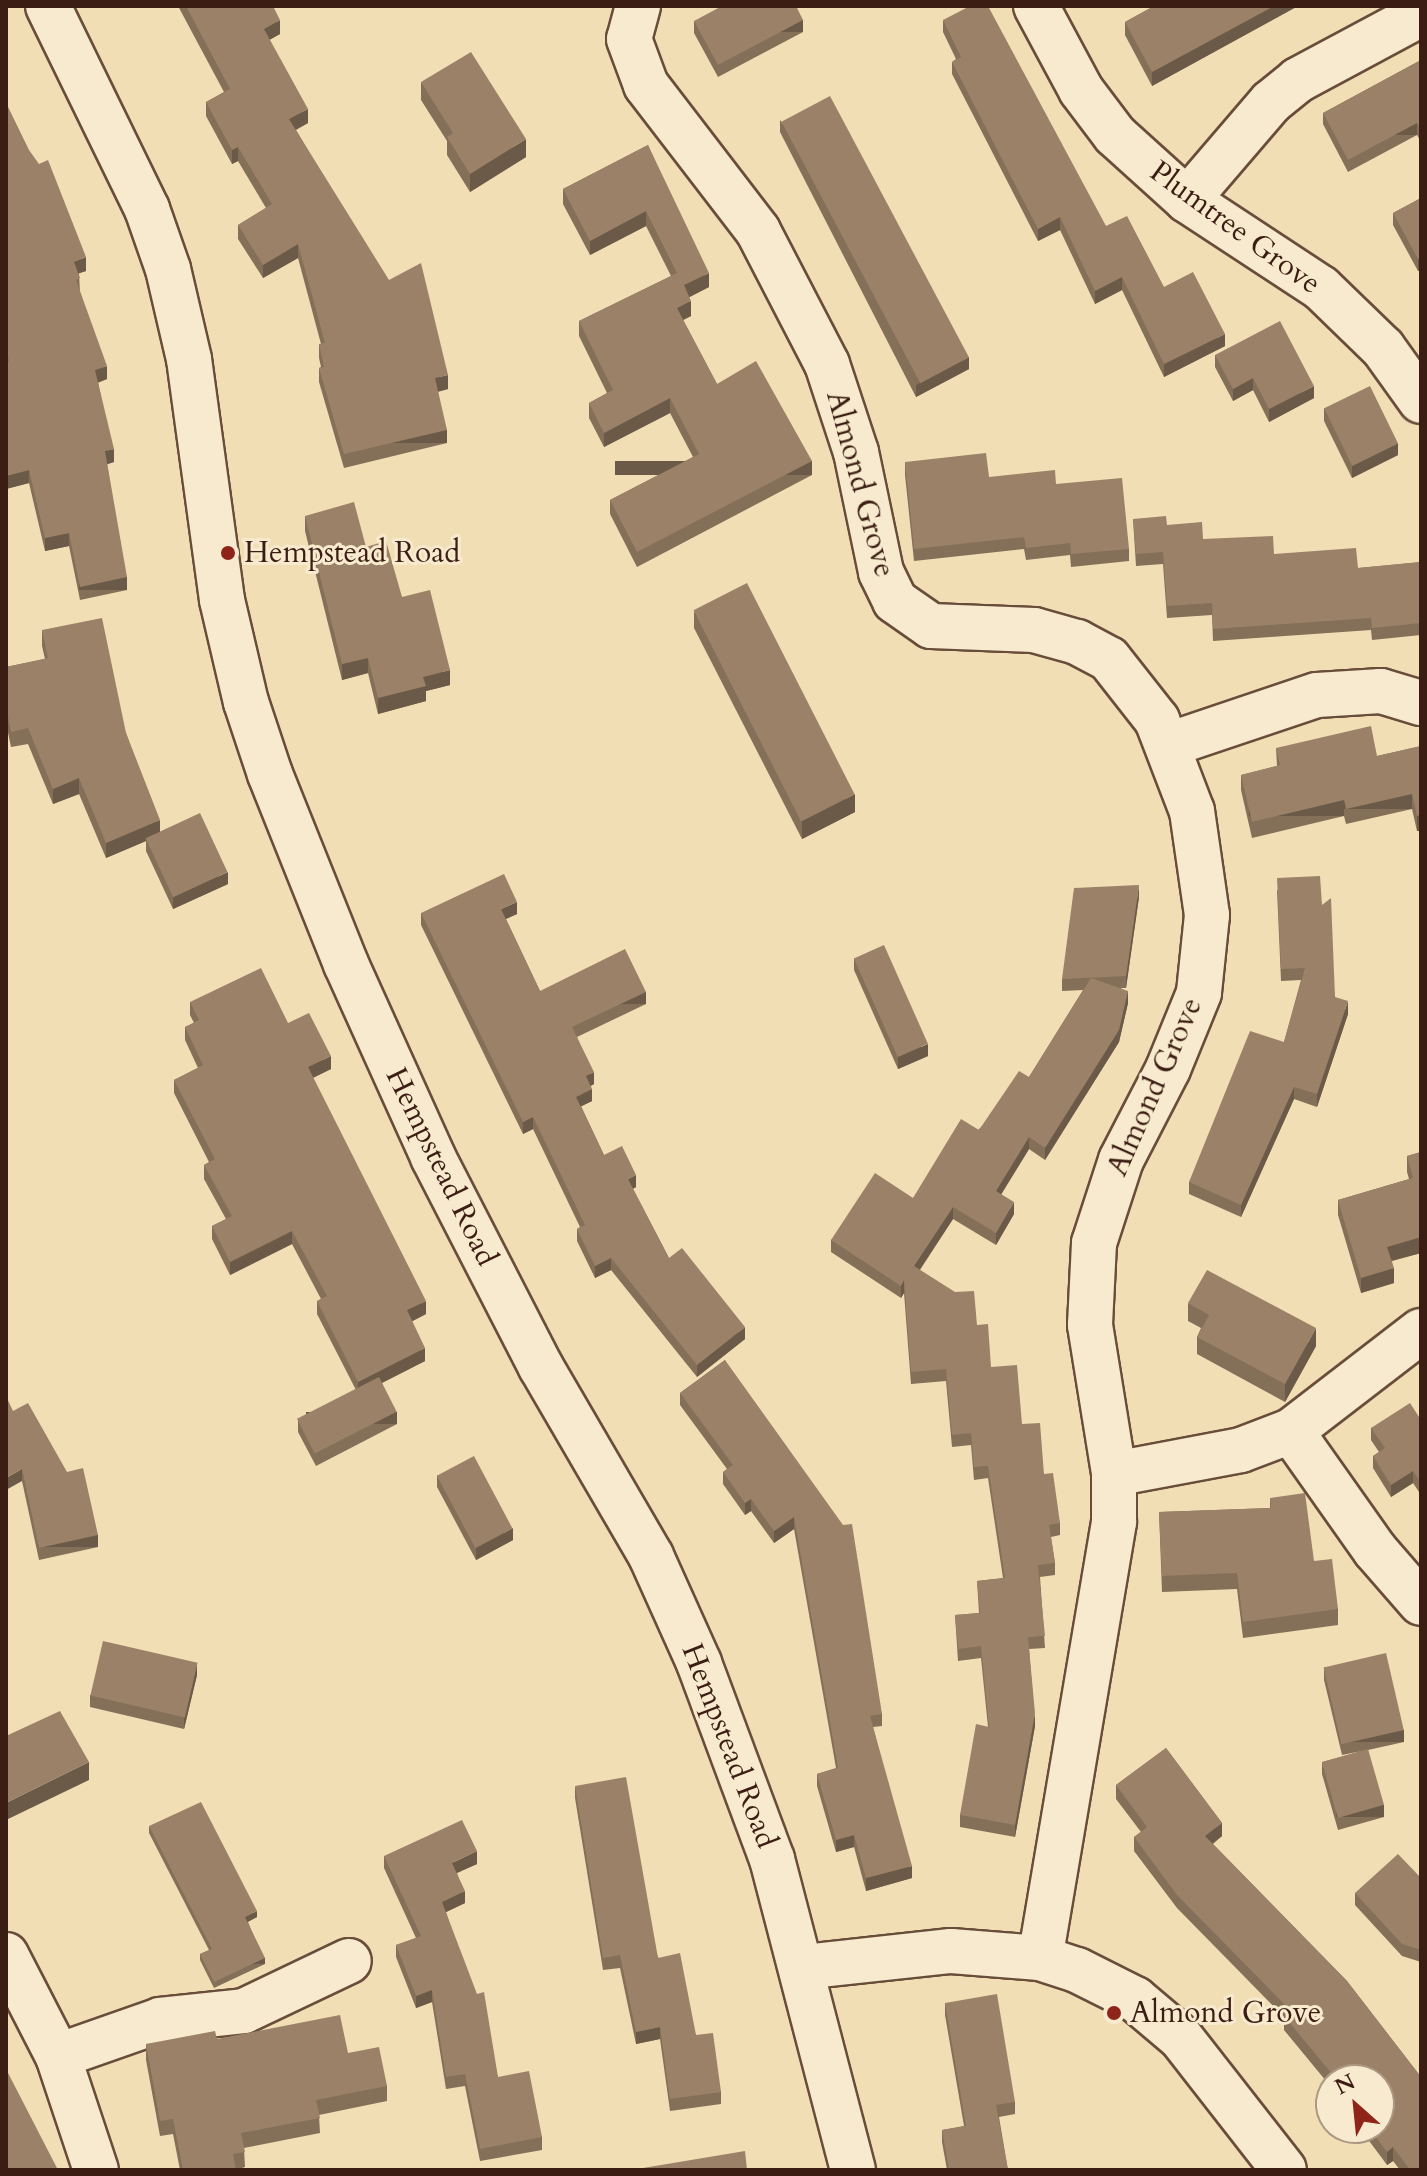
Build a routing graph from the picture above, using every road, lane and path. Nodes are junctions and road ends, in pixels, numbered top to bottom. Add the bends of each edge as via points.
1 (48, 6) edge
2 (1036, 6) edge
3 (1421, 14) edge
4 (634, 22) edge
5 (1187, 200) junction
6 (1421, 401) edge
7 (1421, 703) edge
8 (1168, 745) junction
9 (1421, 1331) edge
10 (1291, 1431) junction
11 (1114, 1474) junction
12 (1421, 1603) edge
13 (6, 1955) edge
14 (1040, 1958) junction
15 (349, 1961) dead end
16 (803, 1967) junction
17 (58, 2056) junction
18 (96, 2170) edge
19 (853, 2170) edge
20 (1284, 2170) edge

1 - 16 street, Hempstead Road via 141,196 168,269 189,359 225,615 246,702 298,850 433,1157 541,1367 669,1593 772,1859
2 - 5 street, Plumtree Grove via 1096,113
3 - 5 street via 1298,80 1271,102
4 - 8 street, Almond Grove via 646,85 737,201 791,289 839,396 881,572 895,601 931,626 1034,630 1093,650 1140,692
5 - 6 street, Plumtree Grove via 1321,288 1383,348
7 - 8 street via 1381,691 1317,695
8 - 11 street, Almond Grove via 1192,811 1205,873 1205,956 1186,1031 1121,1160 1094,1243 1090,1325
9 - 10 street
10 - 11 street via 1241,1450
10 - 12 street via 1375,1550
11 - 14 street, Almond Grove via 1108,1571
13 - 17 street
14 - 16 street via 951,1951
14 - 20 street via 1112,1986 1161,2019 1207,2068
15 - 17 street via 244,2011 160,2020
16 - 19 street, Hempstead Road
17 - 18 street

